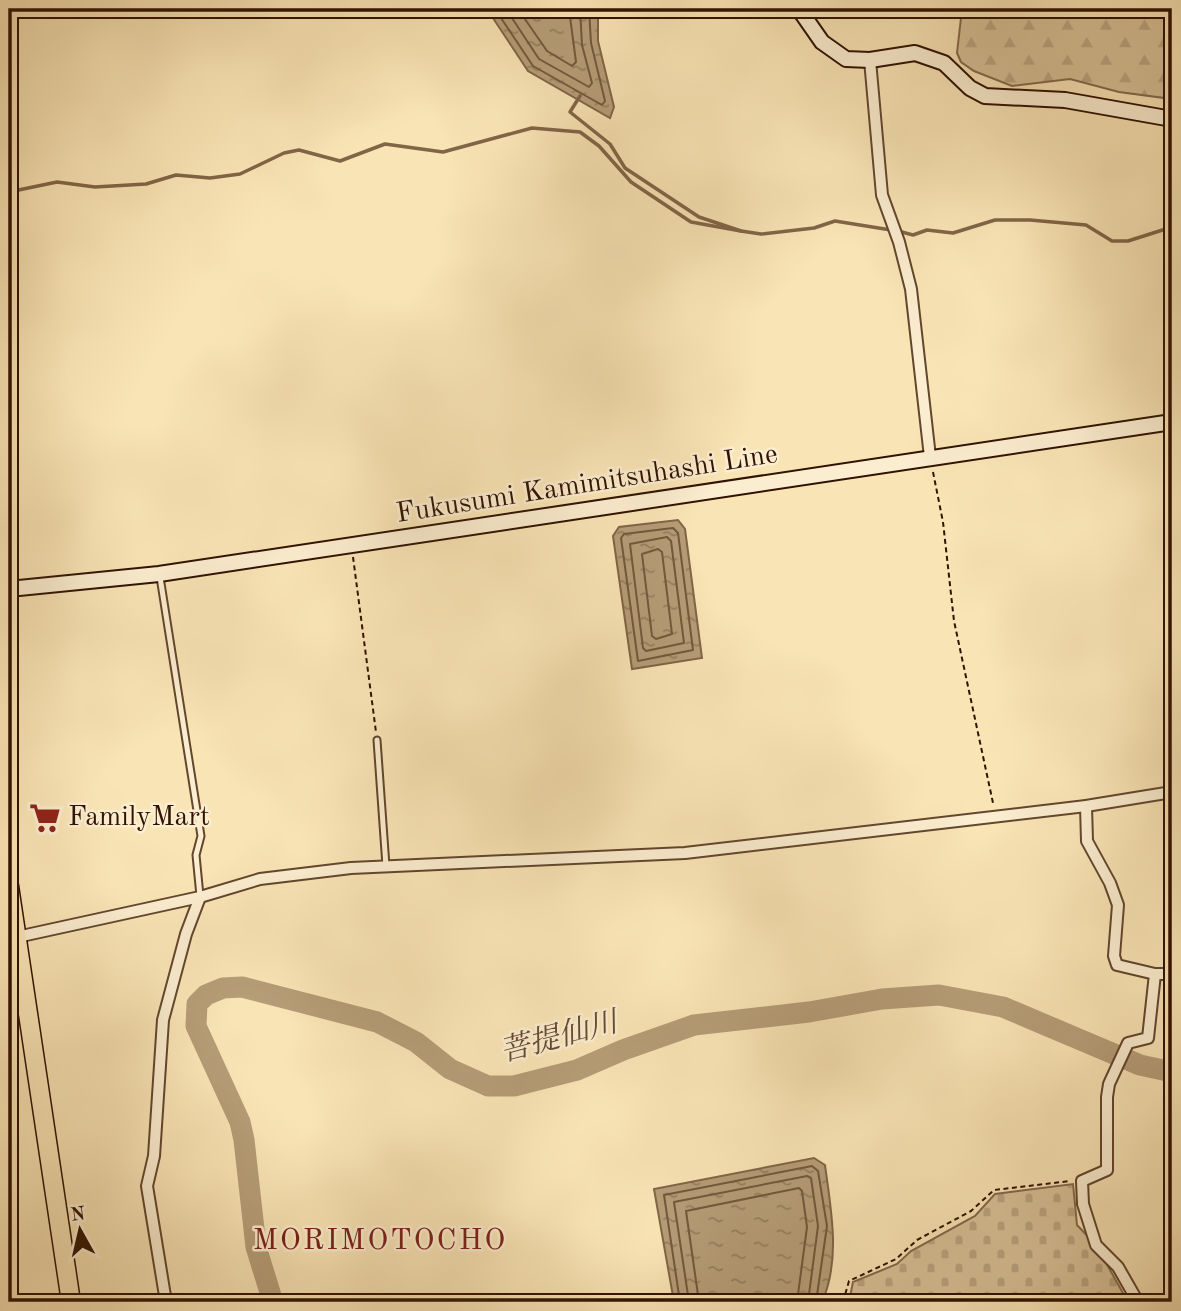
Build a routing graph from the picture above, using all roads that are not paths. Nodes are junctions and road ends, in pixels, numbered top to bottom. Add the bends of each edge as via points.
1 (799, 9) edge
2 (870, 60) junction
3 (1172, 119) edge
4 (1172, 422) edge
5 (930, 457) junction
6 (159, 574) junction
7 (9, 589) edge
8 (377, 740) road end
9 (1172, 792) edge
10 (1086, 806) junction
11 (386, 866) junction
12 (9, 886) edge
13 (200, 897) junction
14 (13, 941) edge
15 (1155, 974) junction
16 (1172, 974) edge
17 (71, 1302) edge
18 (166, 1302) edge
19 (1138, 1302) edge

1 - 2 main road via 821,42 846,59
2 - 3 main road via 915,53 931,56 985,96 1065,100
2 - 5 street via 882,195 911,289
4 - 5 main road, Fukusumi Kamimitsuhashi Line
5 - 6 main road, Fukusumi Kamimitsuhashi Line
6 - 7 main road, Fukusumi Kamimitsuhashi Line
6 - 13 lane via 201,836 196,855
8 - 11 lane
9 - 10 street
10 - 11 street via 685,853
10 - 15 street via 1087,841 1118,905 1117,965
11 - 13 street via 260,879
12 - 14 highway
13 - 14 street
13 - 18 street via 163,1020 154,1156 147,1186
14 - 17 highway
15 - 16 street
15 - 19 street via 1148,1038 1128,1043 1109,1084 1107,1170 1082,1181 1083,1204 1096,1245 1118,1267

